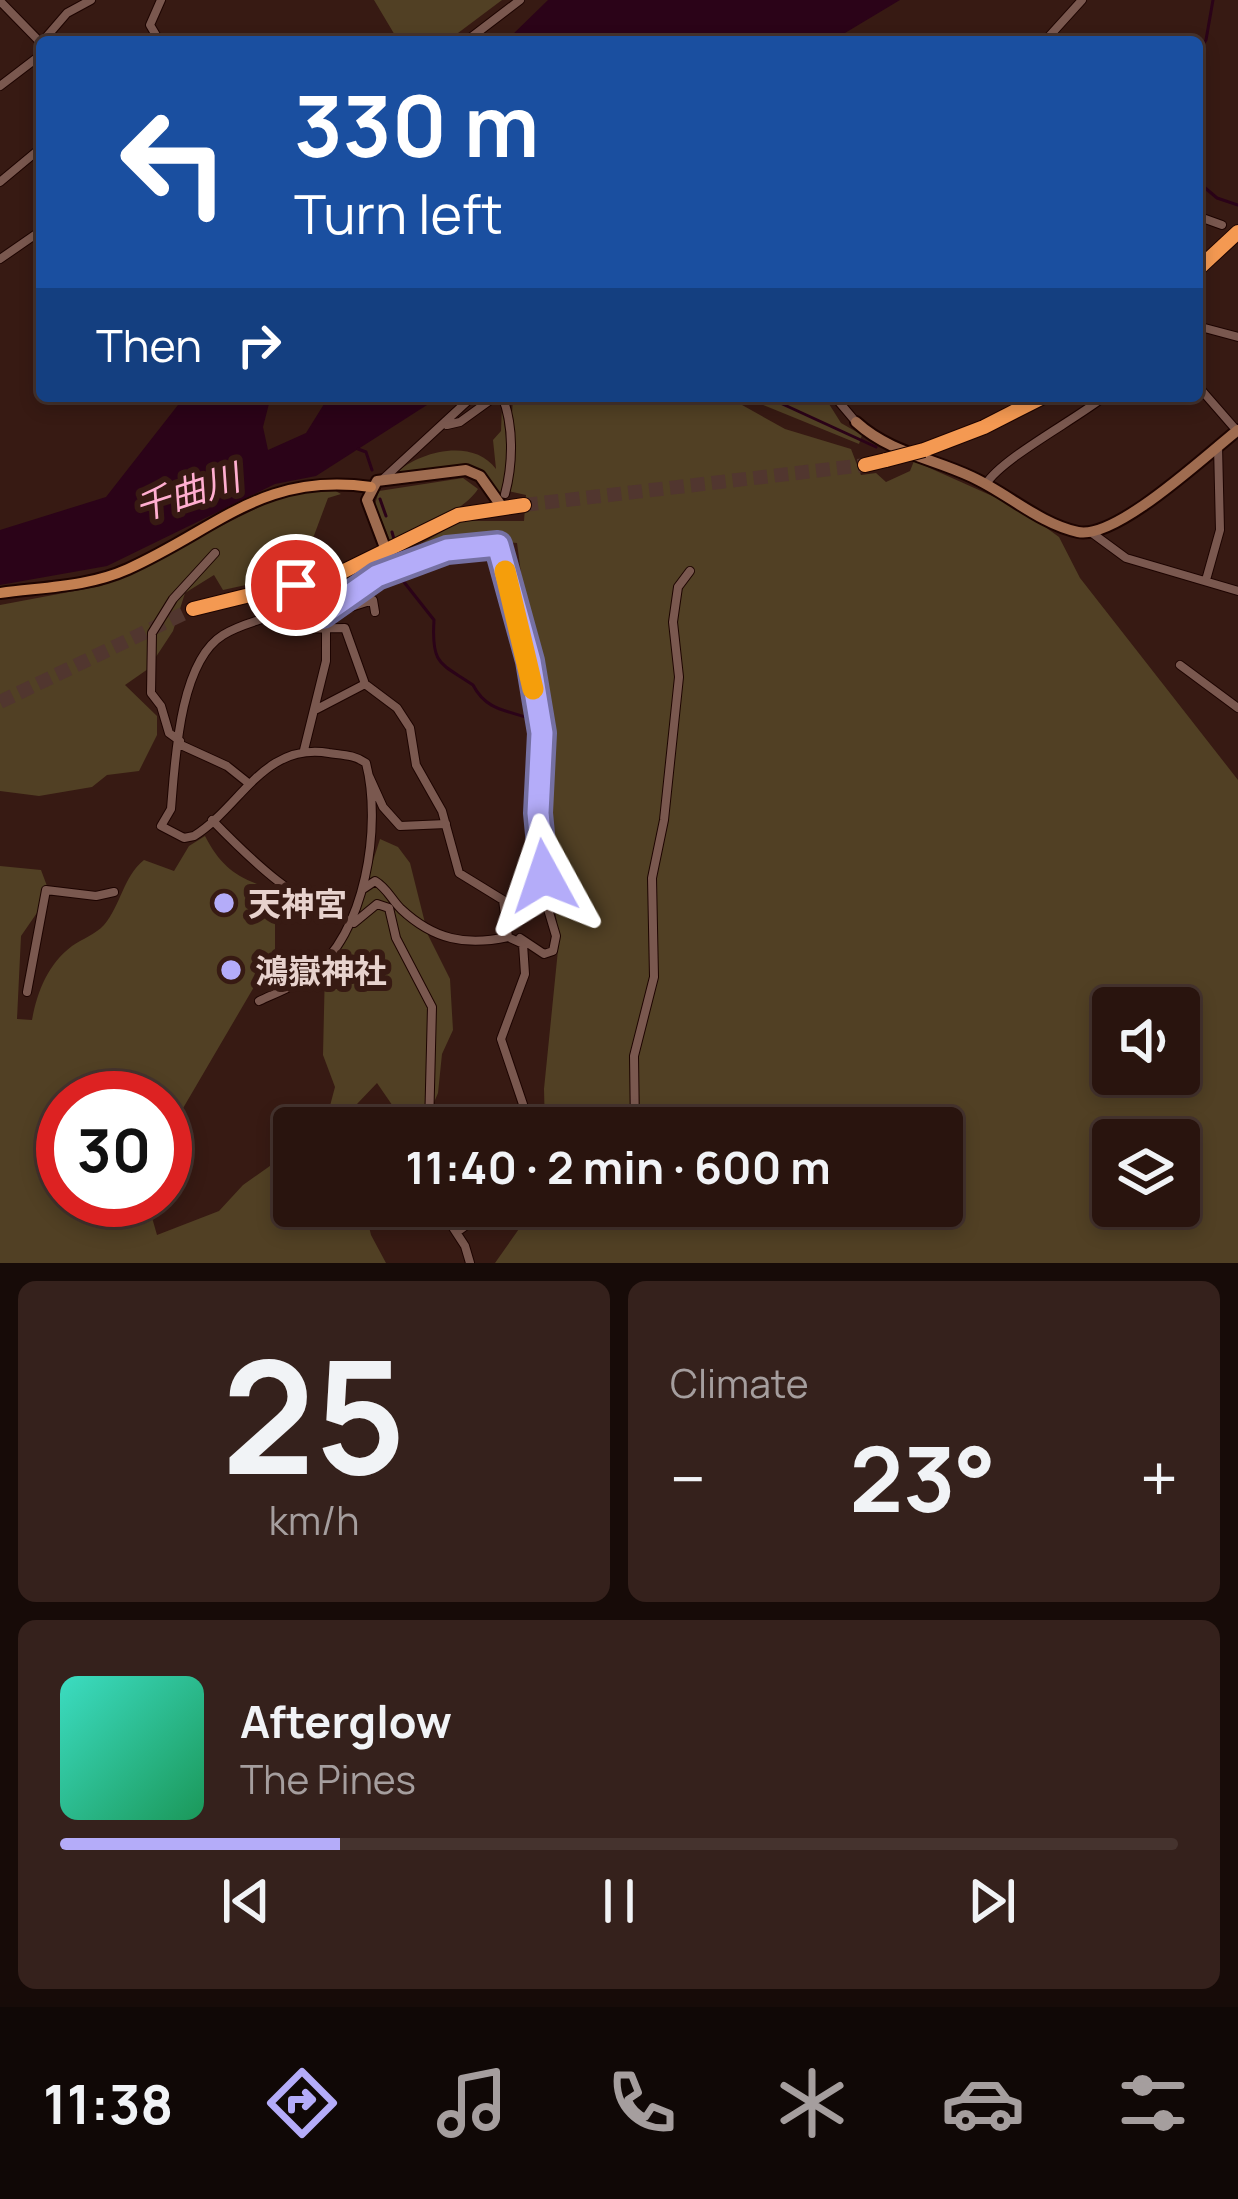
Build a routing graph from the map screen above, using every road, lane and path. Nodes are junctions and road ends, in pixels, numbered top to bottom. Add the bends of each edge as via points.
1 (92, 0) edge
2 (161, 0) edge
3 (520, 0) edge
4 (1082, 0) edge
5 (0, 1) edge
6 (48, 36) edge
7 (156, 36) edge
8 (473, 36) edge
9 (1049, 36) edge
10 (36, 37) edge
11 (36, 59) edge
12 (0, 86) edge
13 (36, 152) edge
14 (0, 182) edge
15 (1203, 218) edge
16 (1222, 224) dead end
17 (1238, 232) edge
18 (36, 234) edge
19 (0, 259) edge
20 (1203, 264) edge
21 (1203, 328) edge
22 (1238, 337) edge
23 (1203, 392) edge
24 (467, 402) edge
25 (490, 402) edge
26 (502, 402) edge
27 (839, 402) edge
28 (1034, 402) edge
29 (1097, 402) edge
30 (856, 422) joint
31 (445, 425) junction
32 (1237, 430) edge
33 (1218, 446) junction
34 (865, 465) tunnel mouth
35 (376, 483) junction
36 (986, 484) junction
37 (488, 492) junction
38 (503, 500) junction
39 (524, 505) tunnel mouth
40 (483, 509) junction
41 (1092, 533) junction
42 (214, 553) dead end
43 (690, 571) dead end
44 (377, 576) junction
45 (1206, 580) junction
46 (296, 585) junction
47 (274, 589) junction
48 (1238, 591) edge
49 (0, 593) edge
50 (346, 600) junction
51 (292, 606) junction
52 (193, 609) tunnel mouth
53 (375, 613) dead end
54 (274, 617) junction
55 (326, 628) junction
56 (1180, 664) dead end
57 (365, 684) junction
58 (1238, 708) edge
59 (317, 709) junction
60 (181, 744) junction
61 (304, 751) junction
62 (369, 776) junction
63 (248, 783) junction
64 (212, 820) junction
65 (446, 824) junction
66 (362, 890) junction
67 (114, 892) dead end
68 (350, 922) junction
69 (512, 938) junction
70 (27, 992) dead end
71 (259, 1000) dead end
72 (429, 1107) edge
73 (524, 1107) edge
74 (634, 1107) edge
75 (454, 1227) edge
76 (464, 1227) edge
77 (457, 1232) junction
78 (470, 1263) edge

1 - 6 street
2 - 7 street via 150,25
3 - 8 street
4 - 9 street
5 - 10 street
11 - 12 street
13 - 14 street
15 - 16 street
17 - 20 highway
18 - 19 street
21 - 22 street
23 - 32 street
24 - 31 street
25 - 31 street
26 - 38 street via 512,467
27 - 30 street
28 - 34 highway, bridge via 984,428
29 - 36 street via 998,467
30 - 36 street via 910,456
31 - 35 street
32 - 33 street
33 - 41 street
33 - 45 street via 1220,530
35 - 37 street via 466,470
35 - 44 street via 368,506 385,551
35 - 49 main road via 277,490 111,575
36 - 41 street via 1056,524
37 - 38 street
37 - 40 street
38 - 39 highway
38 - 40 highway
40 - 46 highway
41 - 45 street via 1126,558
42 - 60 street via 153,630 151,690
43 - 74 street via 678,586 673,622 679,677 652,878 654,977 634,1056
44 - 50 street
44 - 69 street via 458,547 498,545 542,733 538,813 556,936 544,954
45 - 48 street
46 - 47 highway
46 - 51 street
47 - 51 street
47 - 52 highway
50 - 51 street via 311,615
50 - 53 street via 351,607 373,600
51 - 54 street
54 - 55 street via 280,629
54 - 60 street via 248,622 208,647 188,686
55 - 57 street via 345,628
55 - 59 street
56 - 58 street
57 - 59 street
57 - 65 street via 410,728 416,765
59 - 61 street
60 - 63 street
60 - 64 street via 161,826 184,838
61 - 62 street via 361,758
61 - 63 street
62 - 65 street via 400,826
62 - 66 street via 370,868
63 - 64 street
64 - 68 street via 260,872
65 - 69 street via 461,875 502,900
66 - 68 street
66 - 69 street via 381,884 435,933 480,944
67 - 70 street via 46,890
68 - 71 street via 311,975
68 - 72 street via 377,904 389,908 396,938 428,994 435,1028
69 - 73 street via 525,952 525,974 501,1039
75 - 77 street
76 - 77 street
77 - 78 street

